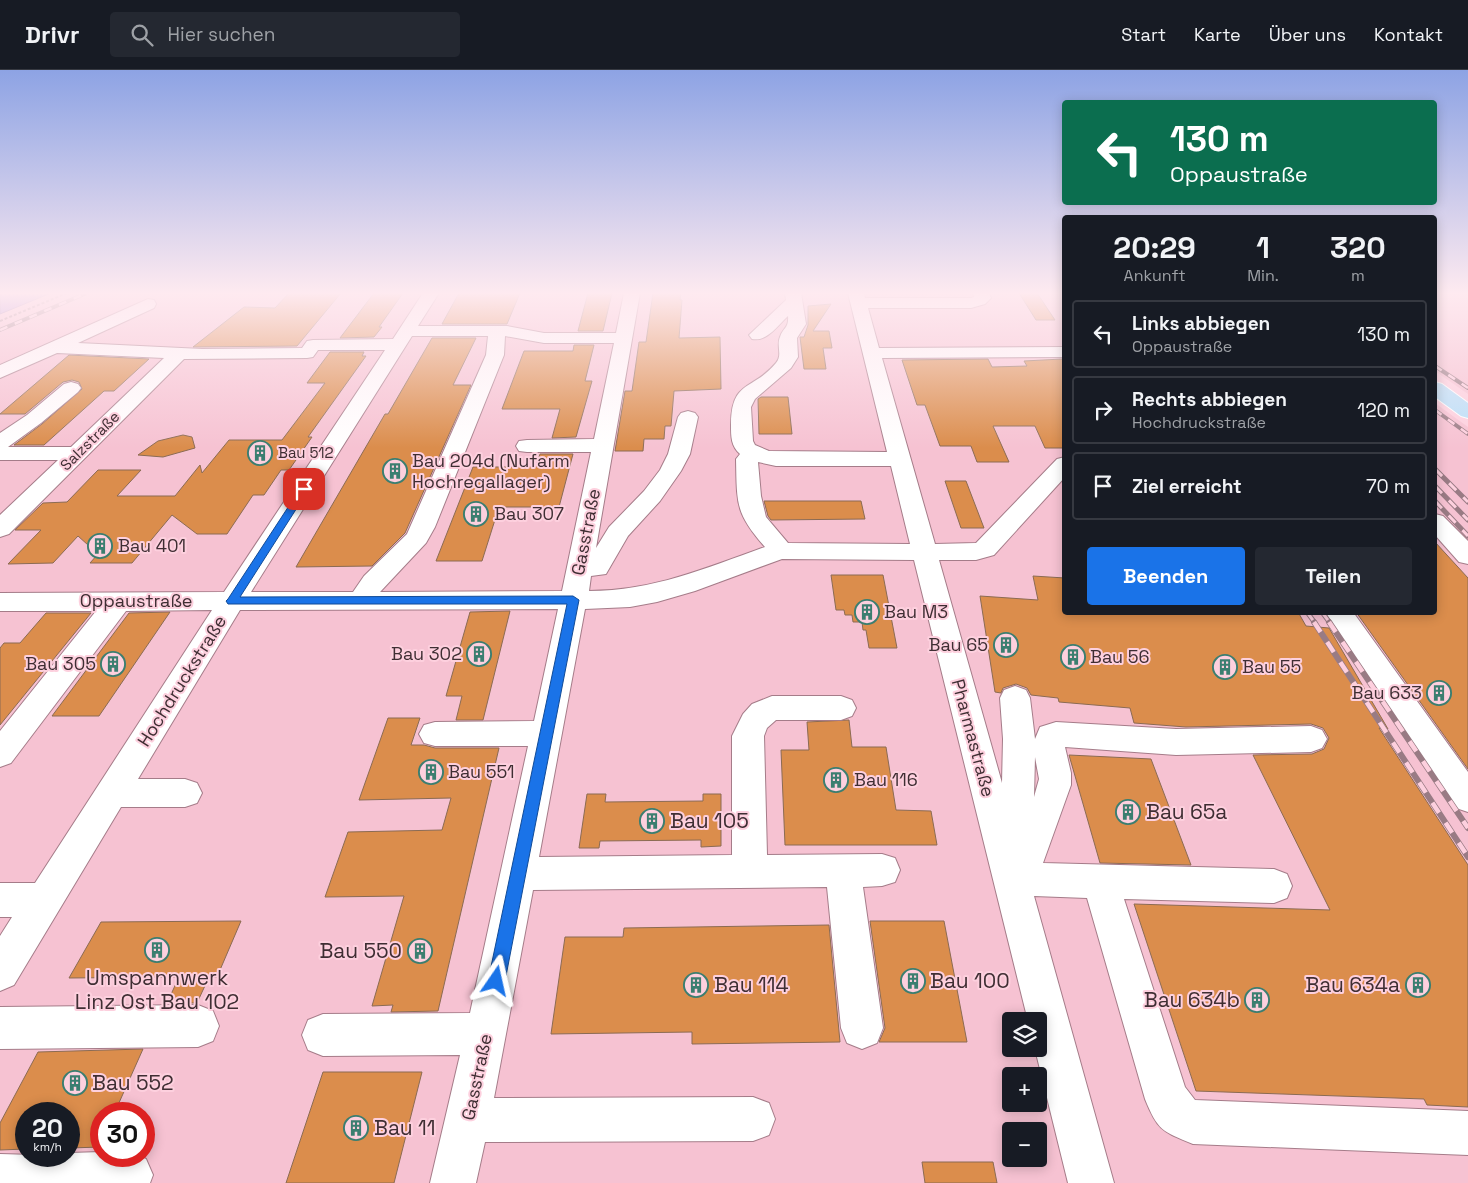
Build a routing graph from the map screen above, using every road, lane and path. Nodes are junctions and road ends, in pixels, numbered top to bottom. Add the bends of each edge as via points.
1 (58, 345) edge
2 (314, 345) edge
3 (398, 345) edge
4 (491, 345) edge
5 (496, 345) edge
6 (623, 345) edge
7 (788, 345) edge
8 (870, 345) edge
9 (53, 347) junction
10 (1062, 352) edge
11 (179, 353) junction
12 (872, 353) junction
13 (0, 372) edge
14 (1437, 378) edge
15 (467, 385) dead end
16 (71, 388) dead end
17 (1437, 389) edge
18 (135, 396) junction
19 (1468, 400) edge
20 (1468, 412) edge
21 (688, 417) dead end
22 (0, 443) edge
23 (603, 445) junction
24 (527, 446) dead end
25 (77, 453) junction
26 (752, 453) junction
27 (0, 454) edge
28 (52, 454) junction
29 (900, 459) junction
30 (1062, 467) edge
31 (1437, 523) edge
32 (0, 529) edge
33 (780, 551) junction
34 (924, 552) junction
35 (1468, 556) edge
36 (580, 568) junction
37 (573, 600) junction
38 (232, 601) junction
39 (360, 601) junction
40 (0, 602) edge
41 (118, 602) junction
42 (1340, 615) edge
43 (1015, 698) dead end
44 (841, 708) dead end
45 (546, 733) junction
46 (436, 734) dead end
47 (1311, 740) dead end
48 (0, 754) edge
49 (112, 793) junction
50 (185, 793) dead end
51 (1468, 798) edge
52 (882, 870) dead end
53 (843, 871) junction
54 (750, 872) junction
55 (518, 874) junction
56 (1010, 879) junction
57 (1100, 882) junction
58 (1274, 886) dead end
59 (0, 900) edge
60 (44, 900) junction
61 (0, 970) edge
62 (198, 1026) dead end
63 (0, 1028) edge
64 (862, 1028) dead end
65 (486, 1034) junction
66 (323, 1035) dead end
67 (753, 1118) dead end
68 (468, 1120) junction
69 (1468, 1133) edge
70 (130, 1176) dead end
71 (0, 1177) edge
72 (453, 1183) edge
73 (1091, 1183) edge

1 - 9 street
2 - 11 street via 307,353
3 - 38 street, Hochdruckstraße
4 - 15 street
5 - 39 street via 495,355 417,538 373,582
6 - 23 street, Gasstraße
7 - 26 street via 789,357 782,368 746,396 741,407 742,441
8 - 12 street, Pharmastraße
9 - 11 street
9 - 13 street
10 - 12 street
11 - 18 street, Salzstraße
12 - 29 street, Pharmastraße
14 - 19 main road
16 - 22 street
17 - 20 main road
18 - 25 street, Salzstraße
18 - 28 street via 109,399
21 - 36 street via 679,454 670,471 652,496 618,532 597,568
23 - 24 street
23 - 36 street, Gasstraße
25 - 28 street
25 - 32 street, Salzstraße
26 - 29 street via 776,459
26 - 33 street via 747,459 754,517
27 - 28 street
29 - 34 street, Pharmastraße
30 - 34 street via 985,549 976,552
31 - 35 street
33 - 34 street
33 - 37 street, Oppaustraße via 657,593 621,599
34 - 56 street, Pharmastraße
36 - 37 street, Gasstraße
37 - 39 street, Oppaustraße
37 - 45 street, Gasstraße
38 - 39 street, Oppaustraße
38 - 41 street, Oppaustraße
38 - 49 street, Hochdruckstraße
40 - 41 street, Oppaustraße
41 - 48 street
42 - 51 street
43 - 56 street via 1020,760
44 - 54 street via 772,708 763,711 753,722 748,736
45 - 46 street
45 - 55 street, Gasstraße
47 - 56 street via 1176,742 1051,736 1055,785 1025,864
49 - 50 street
49 - 60 street, Hochdruckstraße
52 - 53 street
53 - 54 street
53 - 64 street
54 - 55 street
55 - 65 street, Gasstraße
56 - 57 street
56 - 73 street, Pharmastraße
57 - 58 street
57 - 69 street via 1167,1100 1178,1115 1193,1122
59 - 60 street
60 - 61 street, Hochdruckstraße
62 - 63 street
65 - 66 street
65 - 68 street, Gasstraße
67 - 68 street
68 - 72 street, Gasstraße
70 - 71 street

